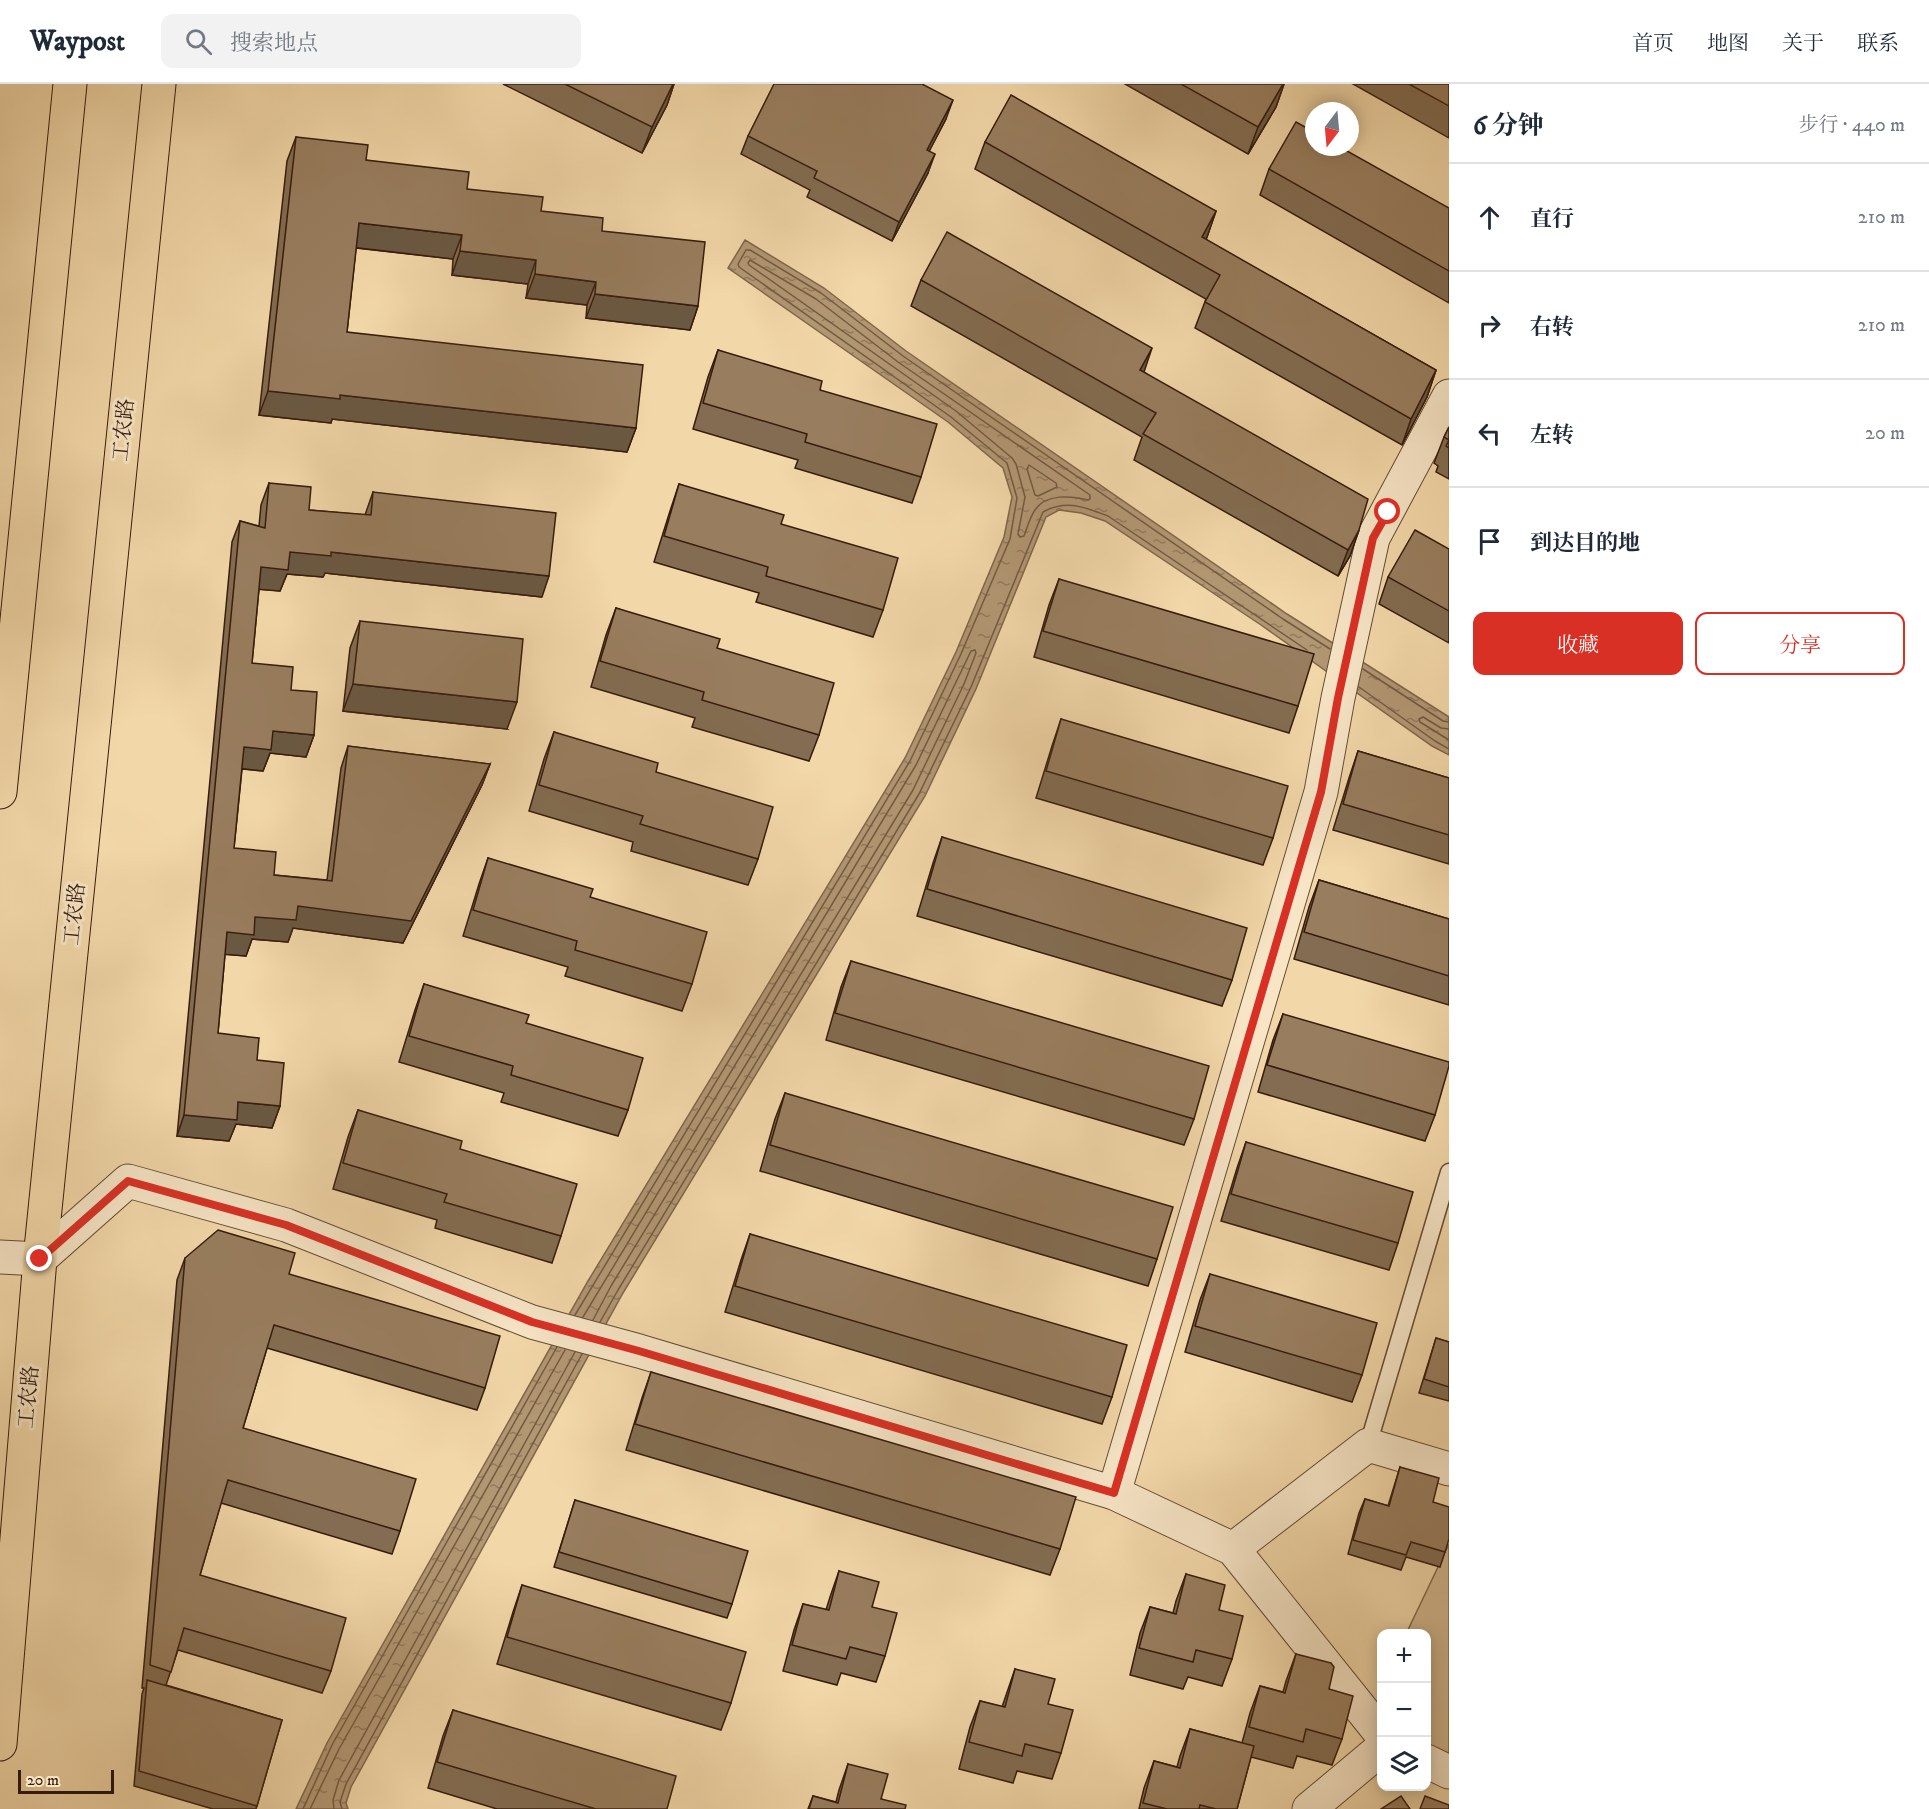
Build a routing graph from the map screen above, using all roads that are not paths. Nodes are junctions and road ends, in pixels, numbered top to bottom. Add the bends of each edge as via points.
1 (70, 84) edge
2 (159, 84) edge
3 (1449, 396) edge
4 (0, 792) edge
5 (1449, 1172) edge
6 (0, 1257) edge
7 (40, 1259) junction
8 (1368, 1445) junction
9 (1449, 1469) edge
10 (1114, 1493) junction
11 (1233, 1549) junction
12 (1377, 1729) edge
13 (0, 1744) edge
14 (1377, 1752) edge
15 (1431, 1763) edge
16 (1449, 1772) edge
17 (1310, 1809) edge

1 - 4 main road
2 - 7 main road, 工农路
3 - 10 street via 1373,538 1321,792
5 - 8 lane
6 - 7 street
7 - 10 street via 128,1181 286,1225 544,1325
7 - 13 main road, 工农路
8 - 9 street
8 - 11 street
10 - 11 street
11 - 12 street
14 - 17 street
15 - 16 street

